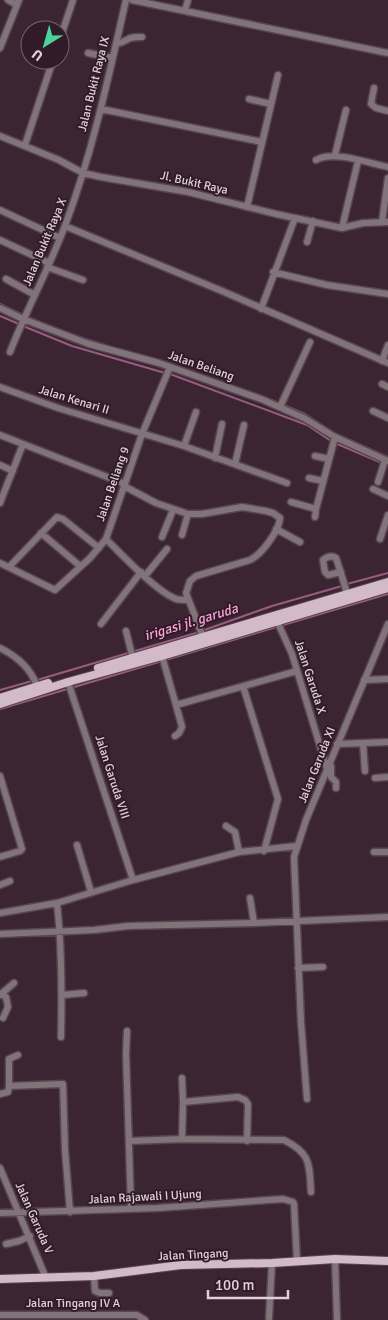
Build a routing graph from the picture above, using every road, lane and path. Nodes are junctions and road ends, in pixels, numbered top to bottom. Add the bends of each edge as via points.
1 (8, 0) edge
2 (73, 0) edge
3 (126, 0) edge
4 (132, 0) edge
5 (188, 0) edge
6 (18, 3) edge
7 (186, 10) junction
8 (66, 20) edge
9 (142, 36) dead end
10 (116, 44) junction
11 (0, 48) edge
12 (88, 52) dead end
13 (388, 53) edge
14 (112, 58) junction
15 (50, 70) edge
16 (278, 75) dead end
17 (374, 88) dead end
18 (249, 99) dead end
19 (271, 104) junction
20 (101, 109) junction
21 (346, 110) dead end
22 (388, 110) edge
23 (0, 136) edge
24 (262, 142) junction
25 (25, 145) junction
26 (335, 155) junction
27 (316, 160) dead end
28 (358, 161) junction
29 (388, 167) edge
30 (83, 172) junction
31 (388, 178) edge
32 (247, 207) junction
33 (0, 210) edge
34 (295, 218) junction
35 (313, 221) junction
36 (385, 222) edge
37 (65, 226) junction
38 (342, 228) junction
39 (60, 238) junction
40 (0, 240) edge
41 (307, 242) dead end
42 (48, 265) junction
43 (273, 272) junction
44 (6, 279) dead end
45 (83, 280) dead end
46 (388, 294) edge
47 (35, 295) junction
48 (0, 308) edge
49 (261, 308) junction
50 (23, 319) junction
51 (310, 342) dead end
52 (388, 346) edge
53 (10, 352) dead end
54 (385, 362) edge
55 (170, 367) junction
56 (0, 388) edge
57 (280, 407) junction
58 (373, 411) dead end
59 (196, 412) dead end
60 (388, 418) edge
61 (222, 424) dead end
62 (244, 425) dead end
63 (142, 434) junction
64 (0, 436) edge
65 (335, 437) junction
66 (23, 444) junction
67 (184, 446) junction
68 (315, 456) dead end
69 (215, 458) junction
70 (329, 458) junction
71 (387, 461) edge
72 (236, 464) junction
73 (0, 466) edge
74 (13, 470) junction
75 (309, 478) dead end
76 (323, 481) junction
77 (378, 482) dead end
78 (287, 483) dead end
79 (125, 485) junction
80 (373, 489) dead end
81 (388, 496) edge
82 (291, 502) dead end
83 (0, 503) edge
84 (316, 509) junction
85 (173, 510) junction
86 (188, 514) junction
87 (388, 515) edge
88 (314, 516) dead end
89 (276, 529) junction
90 (41, 533) junction
91 (182, 535) dead end
92 (162, 537) dead end
93 (106, 539) junction
94 (380, 539) dead end
95 (300, 542) dead end
96 (99, 548) junction
97 (166, 549) dead end
98 (0, 564) edge
99 (80, 566) junction
100 (9, 567) junction
101 (341, 572) dead end
102 (143, 574) junction
103 (388, 582) edge
104 (345, 588) junction
105 (388, 588) edge
106 (361, 593) junction
107 (188, 600) junction
108 (277, 621) junction
109 (101, 624) dead end
110 (388, 624) edge
111 (126, 631) dead end
112 (200, 632) junction
113 (0, 648) edge
114 (132, 656) junction
115 (162, 656) junction
116 (297, 671) junction
117 (388, 679) edge
118 (364, 680) junction
119 (35, 682) junction
120 (68, 682) junction
121 (243, 686) junction
122 (0, 698) edge
123 (0, 704) edge
124 (176, 706) junction
125 (175, 736) dead end
126 (388, 742) edge
127 (363, 743) junction
128 (338, 744) junction
129 (332, 758) junction
130 (328, 770) junction
131 (364, 771) dead end
132 (0, 776) edge
133 (388, 777) edge
134 (375, 778) dead end
135 (336, 788) dead end
136 (226, 826) dead end
137 (77, 845) dead end
138 (296, 846) junction
139 (264, 851) junction
140 (238, 852) junction
141 (374, 852) dead end
142 (388, 852) edge
143 (0, 857) edge
144 (133, 880) junction
145 (10, 881) dead end
146 (0, 885) edge
147 (91, 892) junction
148 (250, 898) dead end
149 (58, 903) junction
150 (0, 912) edge
151 (388, 917) edge
152 (296, 920) junction
153 (254, 923) junction
154 (60, 932) junction
155 (0, 934) edge
156 (323, 967) dead end
157 (298, 968) junction
158 (14, 983) dead end
159 (84, 993) dead end
160 (1, 994) edge
161 (62, 995) junction
162 (3, 1018) dead end
163 (127, 1032) dead end
164 (61, 1037) dead end
165 (18, 1055) dead end
166 (182, 1078) dead end
167 (9, 1086) junction
168 (0, 1094) edge
169 (307, 1099) dead end
170 (183, 1102) junction
171 (182, 1139) junction
172 (246, 1141) junction
173 (130, 1142) junction
174 (0, 1168) edge
175 (311, 1192) dead end
176 (131, 1208) junction
177 (70, 1212) junction
178 (0, 1213) edge
179 (18, 1214) junction
180 (30, 1236) junction
181 (6, 1244) dead end
182 (335, 1259) junction
183 (297, 1261) junction
184 (388, 1261) edge
185 (272, 1263) junction
186 (94, 1276) junction
187 (46, 1278) junction
188 (0, 1279) edge
189 (109, 1293) dead end
190 (0, 1315) edge
191 (104, 1317) edge
192 (269, 1318) dead end
193 (145, 1320) edge
194 (337, 1320) edge

1 - 6 street
2 - 8 street
3 - 10 street, Jalan Bukit Raya IX
4 - 7 street
5 - 7 street
6 - 11 street
7 - 13 street
9 - 10 street via 132,36
10 - 14 street, Jalan Bukit Raya IX
12 - 14 street
14 - 20 street, Jalan Bukit Raya IX
15 - 25 street
16 - 19 street
17 - 22 street via 371,104
18 - 19 street
19 - 24 street
20 - 24 street
20 - 30 street, Jalan Bukit Raya IX
21 - 26 street
23 - 25 street, Jl. Bukit Raya
24 - 32 street
25 - 30 street, Jl. Bukit Raya
26 - 27 street
26 - 28 street
28 - 29 street
28 - 38 street
30 - 32 street, Jl. Bukit Raya
30 - 37 street, Jalan Bukit Raya X
31 - 36 street
32 - 34 street, Jl. Bukit Raya
33 - 39 street
34 - 35 street, Jl. Bukit Raya
34 - 43 street
35 - 38 street, Jl. Bukit Raya
35 - 41 street
36 - 38 street, Jl. Bukit Raya
37 - 39 street, Jalan Bukit Raya X
37 - 49 street
39 - 42 street, Jalan Bukit Raya X
40 - 42 street
42 - 45 street
42 - 47 street, Jalan Bukit Raya X
43 - 46 street
43 - 49 street
44 - 47 street
47 - 50 street, Jalan Bukit Raya X
48 - 50 street, Jalan Beliang
49 - 54 street
50 - 53 street, Jalan Bukit Raya X
50 - 55 street, Jalan Beliang via 88,344
51 - 57 street
52 - 54 street
55 - 57 street, Jalan Beliang
55 - 63 street, Jalan Beliang 9
56 - 63 street, Jalan Kenari II
57 - 65 street, Jalan Beliang
58 - 60 street
59 - 67 street
61 - 69 street
62 - 72 street
63 - 67 street, Jalan Kenari II
63 - 79 street, Jalan Beliang 9
64 - 66 street
65 - 70 street
65 - 71 street, Jalan Beliang
66 - 74 street
66 - 79 street
67 - 69 street, Jalan Kenari II
68 - 70 street
69 - 72 street, Jalan Kenari II
70 - 76 street
71 - 77 street
72 - 78 street, Jalan Kenari II
73 - 74 street
74 - 83 street
75 - 76 street
76 - 84 street
79 - 85 street
79 - 93 street, Jalan Beliang 9
80 - 81 street
82 - 84 street
84 - 88 street
85 - 86 street
85 - 92 street
86 - 89 street via 250,507 278,516 280,520
86 - 91 street
87 - 94 street
89 - 95 street
89 - 107 street via 254,558 192,579 186,590
90 - 96 street via 54,518 59,517
90 - 99 street
90 - 100 street
93 - 96 street
93 - 102 street, Jalan Beliang 9
96 - 99 street
97 - 102 street
98 - 100 street
99 - 100 street via 54,590
101 - 104 street
102 - 107 street, Jalan Beliang 9 via 168,595
102 - 109 street
103 - 106 main road
104 - 106 main road
104 - 112 main road
105 - 106 main road
106 - 108 main road
107 - 112 street
108 - 115 main road
108 - 116 street, Jalan Garuda X
110 - 118 street, Jalan Garuda XI
111 - 114 street
112 - 114 main road
113 - 119 street via 20,661
114 - 115 main road
114 - 119 main road
114 - 120 main road
115 - 124 street
116 - 121 street
116 - 130 street, Jalan Garuda X
117 - 118 street
118 - 128 street, Jalan Garuda XI
119 - 122 main road
120 - 123 main road
120 - 144 street, Jalan Garuda VIII
121 - 124 street
121 - 139 street via 278,799
124 - 125 street via 182,727
126 - 127 street
127 - 128 street
127 - 131 street
128 - 129 street, Jalan Garuda XI
129 - 130 street, Jalan Garuda XI
129 - 135 street via 331,777
130 - 138 street, Jalan Garuda XI
132 - 143 street via 22,849
133 - 134 street
136 - 140 street via 235,832
137 - 147 street
138 - 139 street
138 - 152 street, Jalan Garuda XI via 293,865
139 - 140 street
140 - 144 street
141 - 142 street
144 - 147 street
145 - 146 street
147 - 149 street
148 - 153 street
149 - 150 street
149 - 154 street
151 - 152 street
152 - 153 street
152 - 157 street, Jalan Garuda XI
153 - 154 street via 128,926
154 - 155 street
154 - 161 street
156 - 157 street
157 - 169 street, Jalan Garuda XI
158 - 160 street
159 - 161 street
160 - 162 street via 8,1004
161 - 164 street
163 - 173 street
165 - 167 street via 9,1058
166 - 170 street
167 - 168 street via 8,1092
167 - 177 street via 63,1084
170 - 171 street
170 - 172 street via 238,1097 245,1100 248,1104
171 - 172 street
171 - 173 street
172 - 175 street via 284,1140 305,1155
173 - 176 street
174 - 179 street, Jalan Garuda V
176 - 177 street, Jalan Rajawali I Ujung
176 - 183 street, Jalan Rajawali I Ujung via 289,1200 294,1204
177 - 179 street, Jalan Rajawali I Ujung
178 - 179 street, Jalan Rajawali I Ujung
179 - 180 street, Jalan Garuda V
180 - 181 street
180 - 187 street, Jalan Garuda V
182 - 183 main road, Jalan Tingang
182 - 184 main road, Jalan Tingang
182 - 194 street
183 - 185 main road, Jalan Tingang
185 - 186 main road, Jalan Tingang via 181,1264
185 - 192 street
186 - 187 main road, Jalan Tingang
186 - 189 street via 95,1291
187 - 188 main road, Jalan Tingang
190 - 191 street, Jalan Tingang IV A
191 - 193 street, Jalan Tingang IV A via 137,1315

